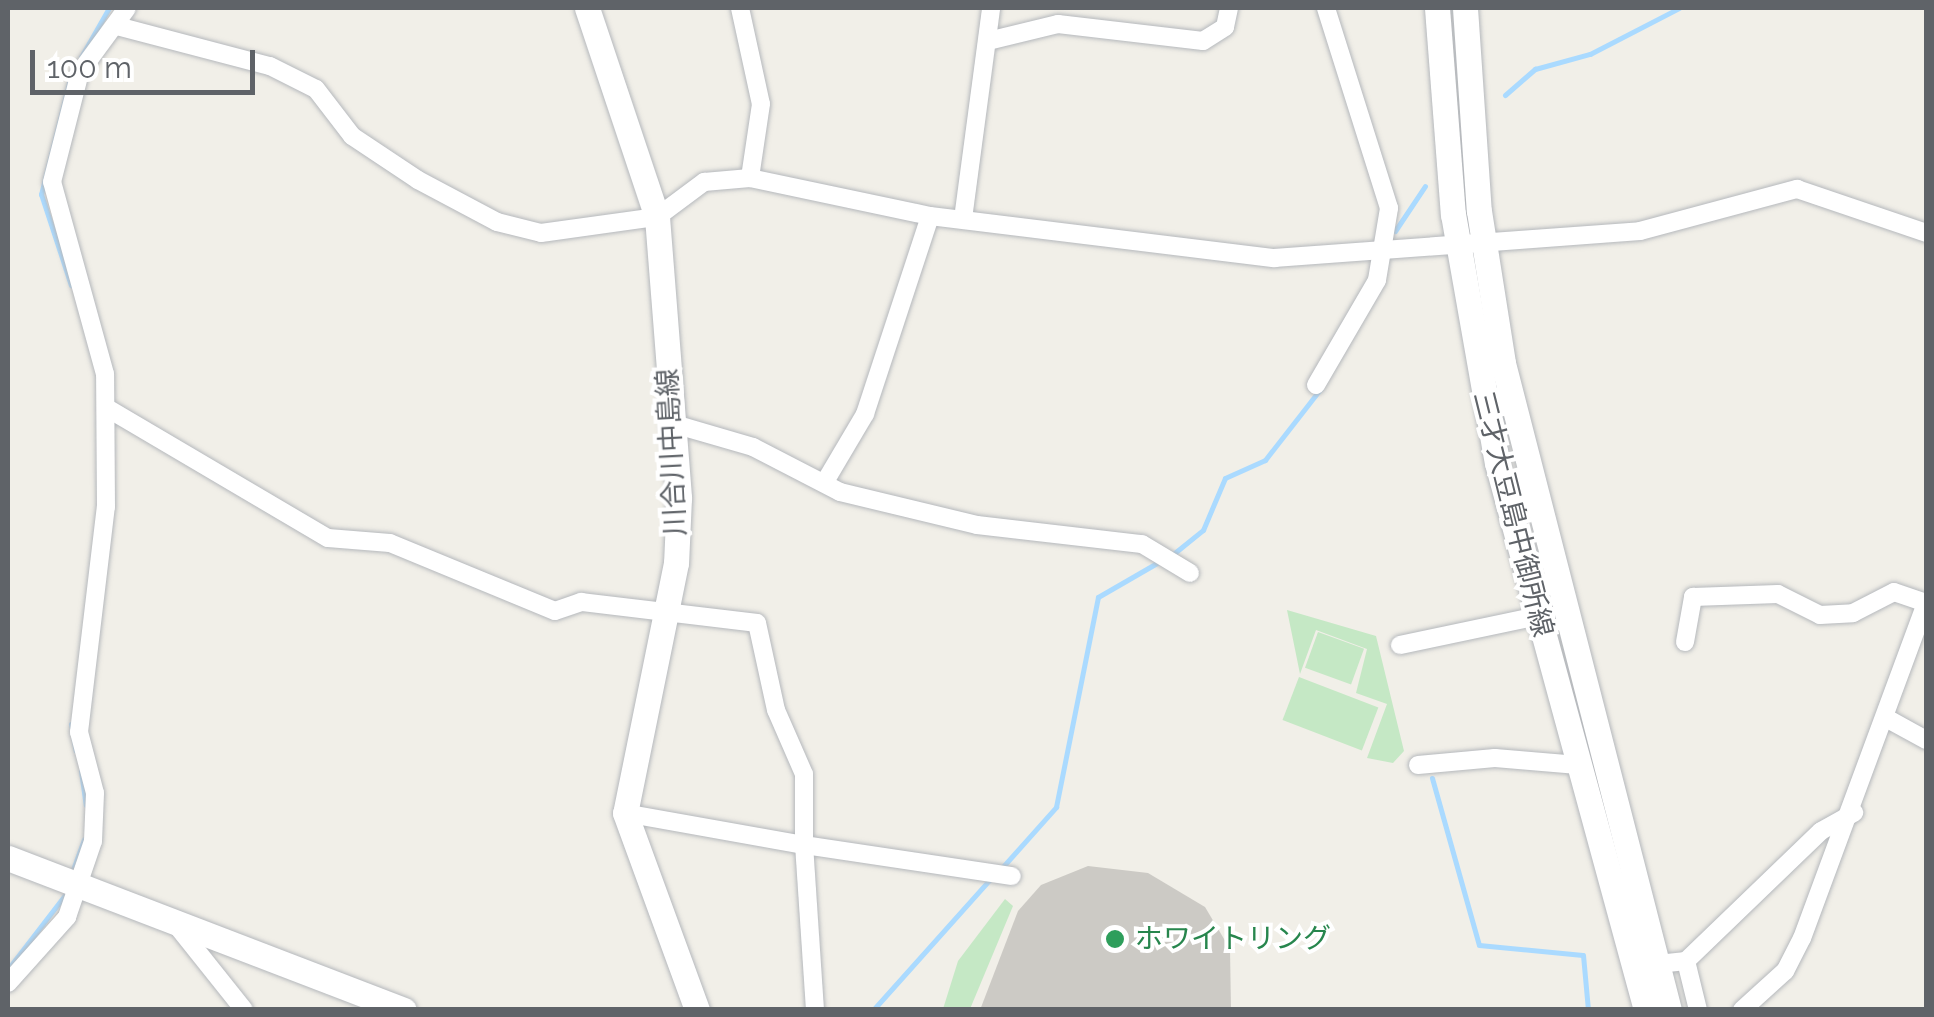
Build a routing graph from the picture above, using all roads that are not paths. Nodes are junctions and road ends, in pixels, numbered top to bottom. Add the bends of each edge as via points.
1 (127, 8) edge
2 (586, 8) edge
3 (740, 8) edge
4 (991, 8) edge
5 (1229, 8) edge
6 (1326, 8) edge
7 (1437, 8) edge
8 (1466, 8) edge
9 (116, 26) junction
10 (988, 42) junction
11 (750, 178) junction
12 (930, 216) junction
13 (656, 217) junction
14 (963, 219) junction
15 (1926, 233) edge
16 (1472, 239) junction
17 (1383, 243) junction
18 (1316, 385) dead end
19 (107, 408) junction
20 (674, 424) junction
21 (826, 480) junction
22 (1190, 573) dead end
23 (1538, 616) junction
24 (666, 617) junction
25 (1685, 642) dead end
26 (1400, 644) dead end
27 (1886, 718) junction
28 (1926, 740) edge
29 (1418, 765) dead end
30 (1578, 765) junction
31 (626, 812) junction
32 (1854, 813) junction
33 (804, 845) junction
34 (8, 858) edge
35 (1004, 874) dead end
36 (80, 886) junction
37 (177, 926) junction
38 (1686, 961) junction
39 (1658, 964) junction
40 (8, 983) edge
41 (691, 1006) edge
42 (1641, 1007) edge
43 (244, 1010) edge
44 (404, 1010) edge
45 (816, 1010) edge
46 (1669, 1010) edge
47 (1698, 1010) edge
48 (1742, 1010) edge

1 - 9 street
2 - 13 main road, 川合川中島線
3 - 11 street via 761,104
4 - 10 street
5 - 10 street via 1225,26 1203,41 1058,24
6 - 17 street via 1388,193
7 - 16 main road, 三才大豆島中御所線
8 - 16 main road, 三才大豆島中御所線
9 - 13 street via 243,56 316,89 352,136 497,222 562,233
9 - 19 street via 80,72 52,182
10 - 14 street
11 - 12 street
11 - 13 street via 704,182
12 - 14 street
12 - 21 street via 865,414
13 - 20 main road, 川合川中島線
14 - 17 street via 1274,258
15 - 16 street via 1797,189 1640,230
16 - 17 street
16 - 23 main road, 三才大豆島中御所線 via 1496,463
16 - 39 main road, 三才大豆島中御所線 via 1554,583
17 - 18 street via 1377,280
19 - 24 street via 328,538 390,543 555,611 582,602
19 - 36 street via 106,507 79,732 94,825
20 - 21 street
20 - 24 main road, 川合川中島線 via 676,563
21 - 22 street via 840,492 977,525 1170,556
23 - 26 street
23 - 30 main road, 三才大豆島中御所線
24 - 31 main road, 川合川中島線
24 - 33 street via 757,623 776,710 804,774
25 - 27 street via 1694,597 1778,594 1820,615 1853,612 1894,592 1926,602
27 - 28 street
27 - 32 street
29 - 30 street via 1495,758
30 - 42 main road, 三才大豆島中御所線
31 - 33 street
31 - 41 main road
32 - 38 street via 1821,831
32 - 48 street via 1785,971
33 - 35 street via 906,867 930,861
33 - 45 street
34 - 36 main road
36 - 37 main road
36 - 40 street via 67,916
37 - 43 street
37 - 44 main road
38 - 39 street
38 - 47 street
39 - 46 main road, 三才大豆島中御所線

